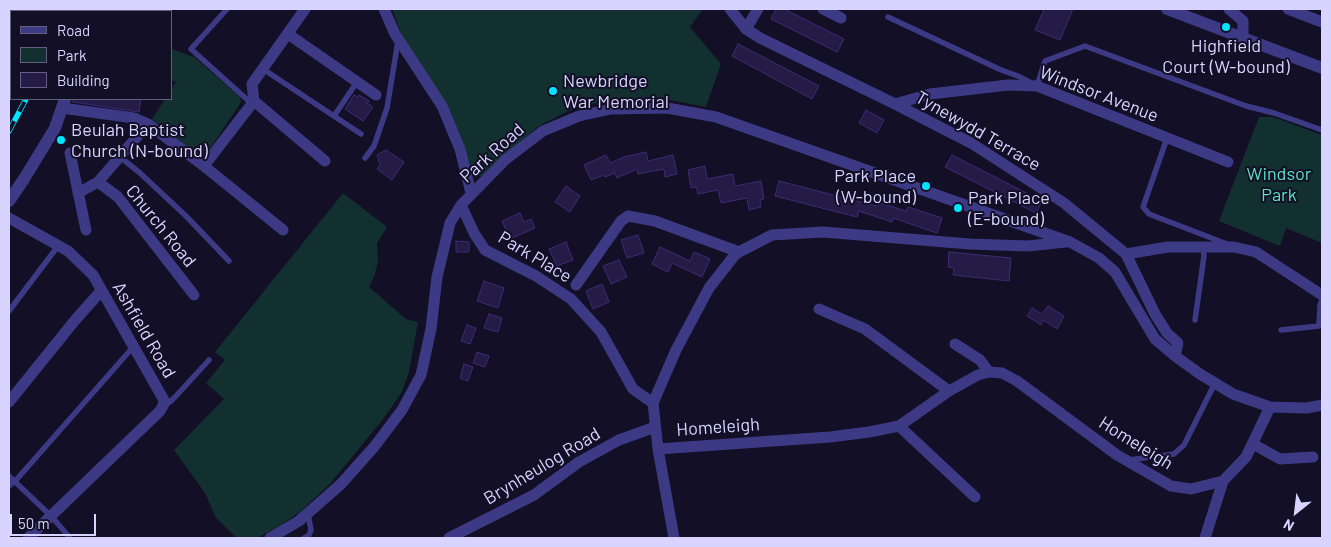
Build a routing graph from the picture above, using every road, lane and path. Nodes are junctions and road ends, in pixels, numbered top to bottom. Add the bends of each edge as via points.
1 (227, 9) edge
2 (306, 9) edge
3 (384, 9) edge
4 (730, 9) edge
5 (758, 9) edge
6 (823, 9) edge
7 (1167, 9) edge
8 (1229, 9) edge
9 (1288, 9) edge
10 (888, 17) dead end
11 (841, 18) dead end
12 (1322, 22) edge
13 (746, 29) junction
14 (288, 34) junction
15 (398, 38) junction
16 (1243, 39) junction
17 (263, 68) junction
18 (1322, 68) edge
19 (357, 82) junction
20 (1037, 86) junction
21 (376, 95) dead end
22 (63, 103) edge
23 (253, 103) junction
24 (895, 104) junction
25 (334, 116) junction
26 (148, 124) junction
27 (1322, 130) edge
28 (361, 134) dead end
29 (1168, 138) junction
30 (70, 153) dead end
31 (120, 156) junction
32 (365, 158) dead end
33 (325, 161) dead end
34 (1228, 162) dead end
35 (204, 166) junction
36 (98, 182) junction
37 (78, 193) junction
38 (472, 193) junction
39 (9, 201) edge
40 (461, 205) junction
41 (9, 218) edge
42 (86, 230) dead end
43 (282, 230) dead end
44 (1070, 242) junction
45 (58, 246) junction
46 (1203, 246) junction
47 (1234, 247) junction
48 (739, 252) junction
49 (1126, 254) junction
50 (229, 261) dead end
51 (576, 285) dead end
52 (101, 291) junction
53 (194, 294) dead end
54 (1322, 295) edge
55 (1322, 300) edge
56 (819, 309) dead end
57 (9, 311) edge
58 (1195, 320) dead end
59 (1281, 330) dead end
60 (955, 344) dead end
61 (134, 346) junction
62 (1175, 356) junction
63 (208, 360) dead end
64 (989, 372) junction
65 (1215, 383) junction
66 (949, 391) junction
67 (9, 402) edge
68 (165, 402) junction
69 (652, 403) junction
70 (1322, 404) edge
71 (1270, 407) junction
72 (898, 426) junction
73 (655, 427) junction
74 (1253, 444) junction
75 (658, 449) junction
76 (1312, 457) dead end
77 (1127, 461) junction
78 (9, 476) edge
79 (14, 481) junction
80 (1223, 481) junction
81 (9, 486) edge
82 (975, 497) dead end
83 (308, 514) junction
84 (52, 517) junction
85 (28, 538) edge
86 (70, 538) edge
87 (270, 538) edge
88 (304, 538) edge
89 (449, 538) edge
90 (674, 538) edge
91 (1205, 538) edge

1 - 23 lane via 191,49
2 - 14 street
3 - 15 street
4 - 13 street, Tynewydd Terrace
5 - 13 street
6 - 11 street
7 - 16 street
8 - 16 street via 1242,21
9 - 12 street
10 - 20 lane
13 - 24 street, Tynewydd Terrace
14 - 17 street
14 - 19 street
15 - 32 lane via 387,108 374,146
15 - 38 street via 442,106 460,149
16 - 18 street
17 - 23 street via 252,84
17 - 25 lane
19 - 21 street
19 - 25 lane
20 - 24 street, Windsor Avenue via 1008,85 930,94
20 - 27 lane via 1045,60 1085,46 1246,106
20 - 29 street, Windsor Avenue
22 - 26 street
22 - 39 street via 55,128
23 - 33 street
23 - 35 street
24 - 49 street, Tynewydd Terrace via 971,143 1064,203
25 - 28 lane
26 - 31 street
26 - 35 street
29 - 34 street, Windsor Avenue
29 - 47 lane via 1144,207 1149,214
30 - 37 street
31 - 36 street
31 - 50 lane via 188,217
35 - 43 street
36 - 37 street
36 - 53 street, Church Road via 118,197
37 - 42 street
38 - 40 street, Park Road
38 - 44 street, Park Road via 504,160 559,124 611,109 667,108 716,117
40 - 69 street, Park Place via 485,250 536,276 571,299 601,332 633,389
40 - 83 street, Park Road via 450,223 437,277 421,375 402,410 374,447
41 - 45 street, Ashfield Road
44 - 48 street via 1028,246 970,244 823,232 772,235
44 - 62 street, Park Road via 1100,258 1115,272 1155,339
45 - 52 street, Ashfield Road via 93,275
45 - 57 lane
46 - 47 street
46 - 49 street via 1168,246
46 - 58 lane
47 - 54 street via 1256,252
48 - 51 street, Park Place via 655,222 628,216 621,221
48 - 69 street via 709,288
49 - 62 street, Tynewydd Terrace via 1155,314 1178,343
52 - 61 street, Ashfield Road
52 - 67 street
55 - 59 lane via 1319,326
56 - 66 street via 865,329
60 - 64 street, Homeleigh via 980,360
61 - 68 street, Ashfield Road
61 - 79 lane
62 - 65 street, Park Road
63 - 68 lane via 170,402
64 - 66 street, Homeleigh
64 - 77 street, Homeleigh via 1002,373 1017,381
65 - 71 street, Park Road via 1233,394
65 - 77 lane via 1184,445 1174,454
66 - 72 street, Homeleigh
68 - 84 street, Ashfield Road via 160,411
69 - 73 street
70 - 71 street, Park Road via 1307,408
71 - 74 street
72 - 75 street, Homeleigh via 838,436
72 - 82 street
73 - 75 street
73 - 89 street, Brynheulog Road via 619,440 579,462 534,495
74 - 76 street via 1280,459
74 - 80 street via 1246,457
75 - 90 street
77 - 80 street, Homeleigh via 1171,486 1191,489
78 - 79 lane
79 - 81 lane
79 - 84 lane
80 - 91 street
83 - 87 street, Park Road
83 - 88 lane via 311,530
84 - 85 street, Ashfield Road
84 - 86 lane

